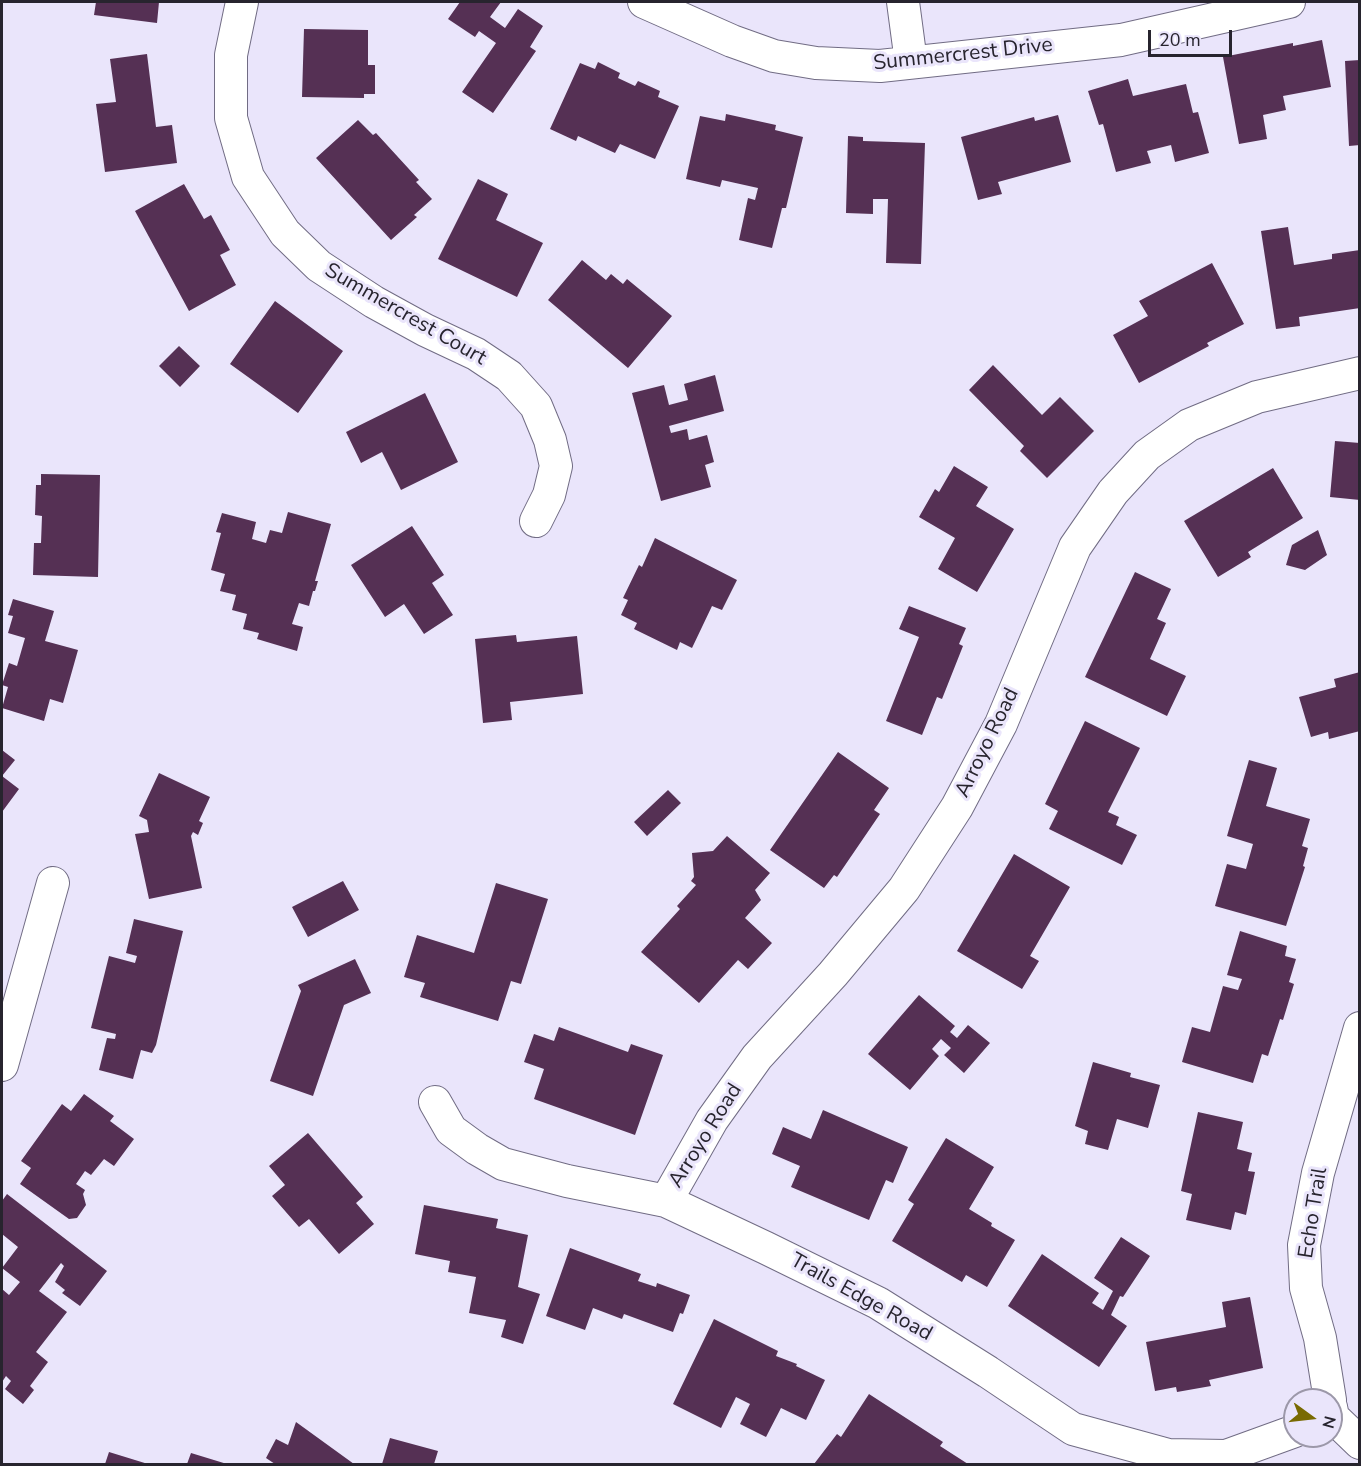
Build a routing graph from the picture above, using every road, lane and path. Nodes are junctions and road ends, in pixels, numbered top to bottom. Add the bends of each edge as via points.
1 (242, 2) edge
2 (644, 2) edge
3 (903, 2) edge
4 (1288, 2) edge
5 (911, 62) junction
6 (1359, 373) edge
7 (536, 521) dead end
8 (54, 883) dead end
9 (1359, 1028) edge
10 (2, 1065) edge
11 (435, 1102) dead end
12 (666, 1201) junction
13 (1328, 1388) edge
14 (1343, 1424) edge
15 (1283, 1435) edge
16 (1359, 1443) edge

1 - 7 street, Summercrest Court via 231,56 231,118 248,177 285,233 319,266 374,302 476,354 509,376 536,406 556,466 549,495
2 - 5 street, Summercrest Drive via 774,56 816,63 880,66
3 - 5 street
4 - 5 street, Summercrest Drive via 1120,40
6 - 12 street, Arroyo Road via 1257,397 1190,425 1147,455 1113,492 1075,547 1001,724 957,807 904,889 757,1057 712,1120
8 - 10 street
9 - 13 street, Echo Trail via 1318,1173 1304,1245 1306,1288 1320,1338
11 - 12 street, Trails Edge Road via 451,1130 503,1164
12 - 15 street, Trails Edge Road via 878,1303 1073,1429 1168,1455 1226,1456
14 - 16 street, Echo Trail

